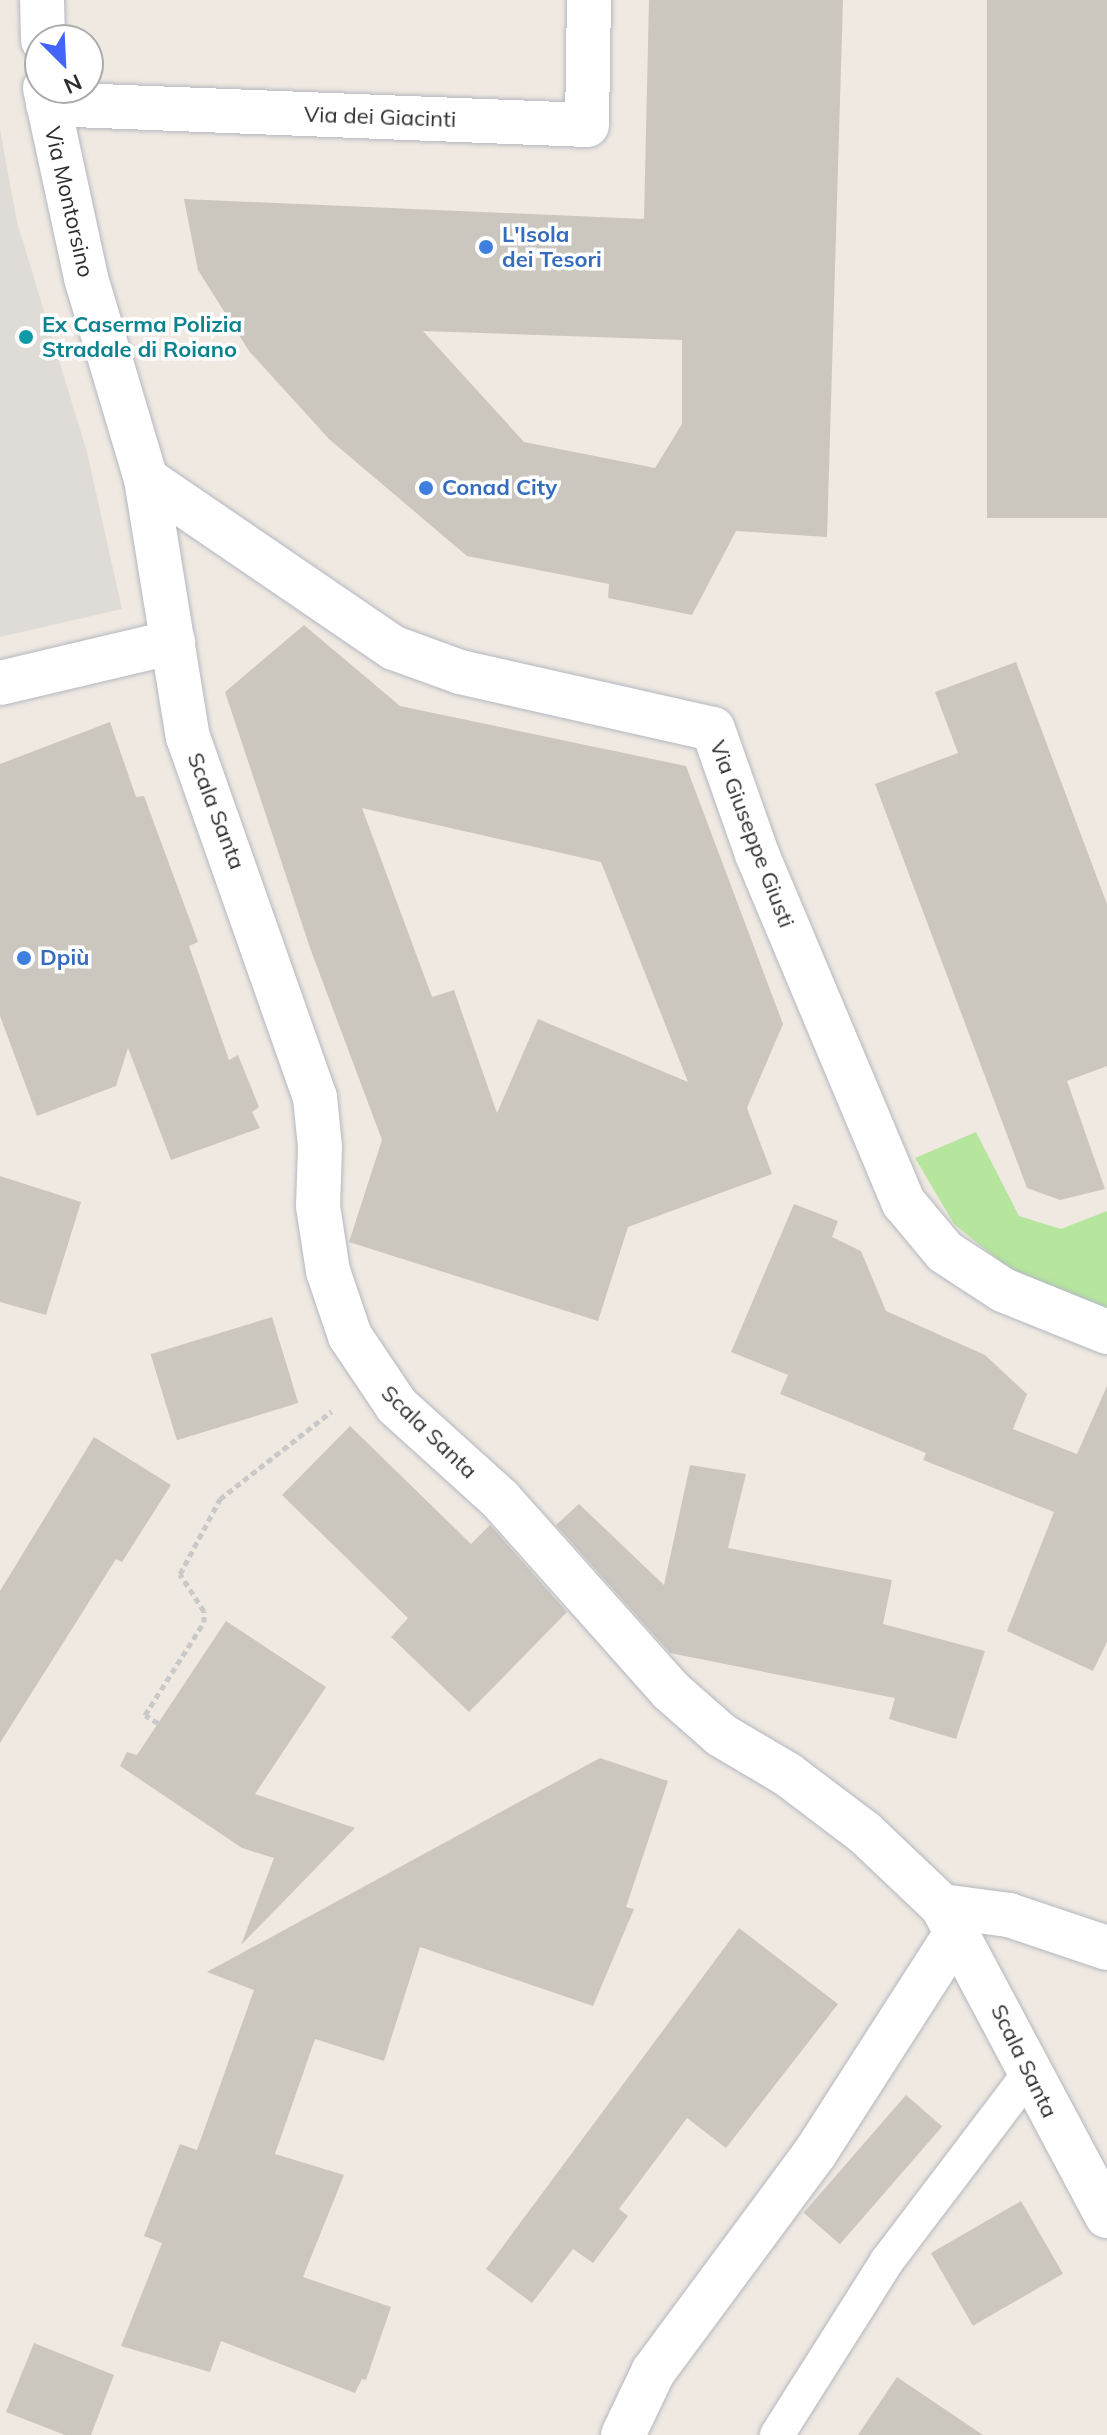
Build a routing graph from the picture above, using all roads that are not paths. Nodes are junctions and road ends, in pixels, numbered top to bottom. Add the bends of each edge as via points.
1 (42, 0) edge
2 (589, 0) edge
3 (43, 24) edge
4 (104, 99) edge
5 (48, 104) edge
6 (146, 479) junction
7 (173, 642) junction
8 (0, 683) edge
9 (1107, 1332) edge
10 (949, 1919) junction
11 (1107, 1948) edge
12 (1029, 2074) junction
13 (1107, 2216) edge
14 (623, 2435) edge
15 (777, 2435) edge

1 - 3 street
2 - 4 street, Via dei Giacinti via 587,125
5 - 6 street, Via Montorsino via 86,278
6 - 7 street, Via Montorsino
6 - 9 street, Via Giuseppe Giusti via 394,648 460,672 713,729 757,854 904,1203 945,1252 1003,1290
7 - 8 street
7 - 10 street, Scala Santa via 188,737 315,1097 318,1206 328,1271 350,1336 374,1379 500,1499 671,1691 721,1735 787,1774 865,1833
10 - 11 street via 1009,1915
10 - 12 street, Scala Santa
10 - 14 street via 815,2153 653,2372
12 - 13 street, Scala Santa
12 - 15 lane via 887,2261

